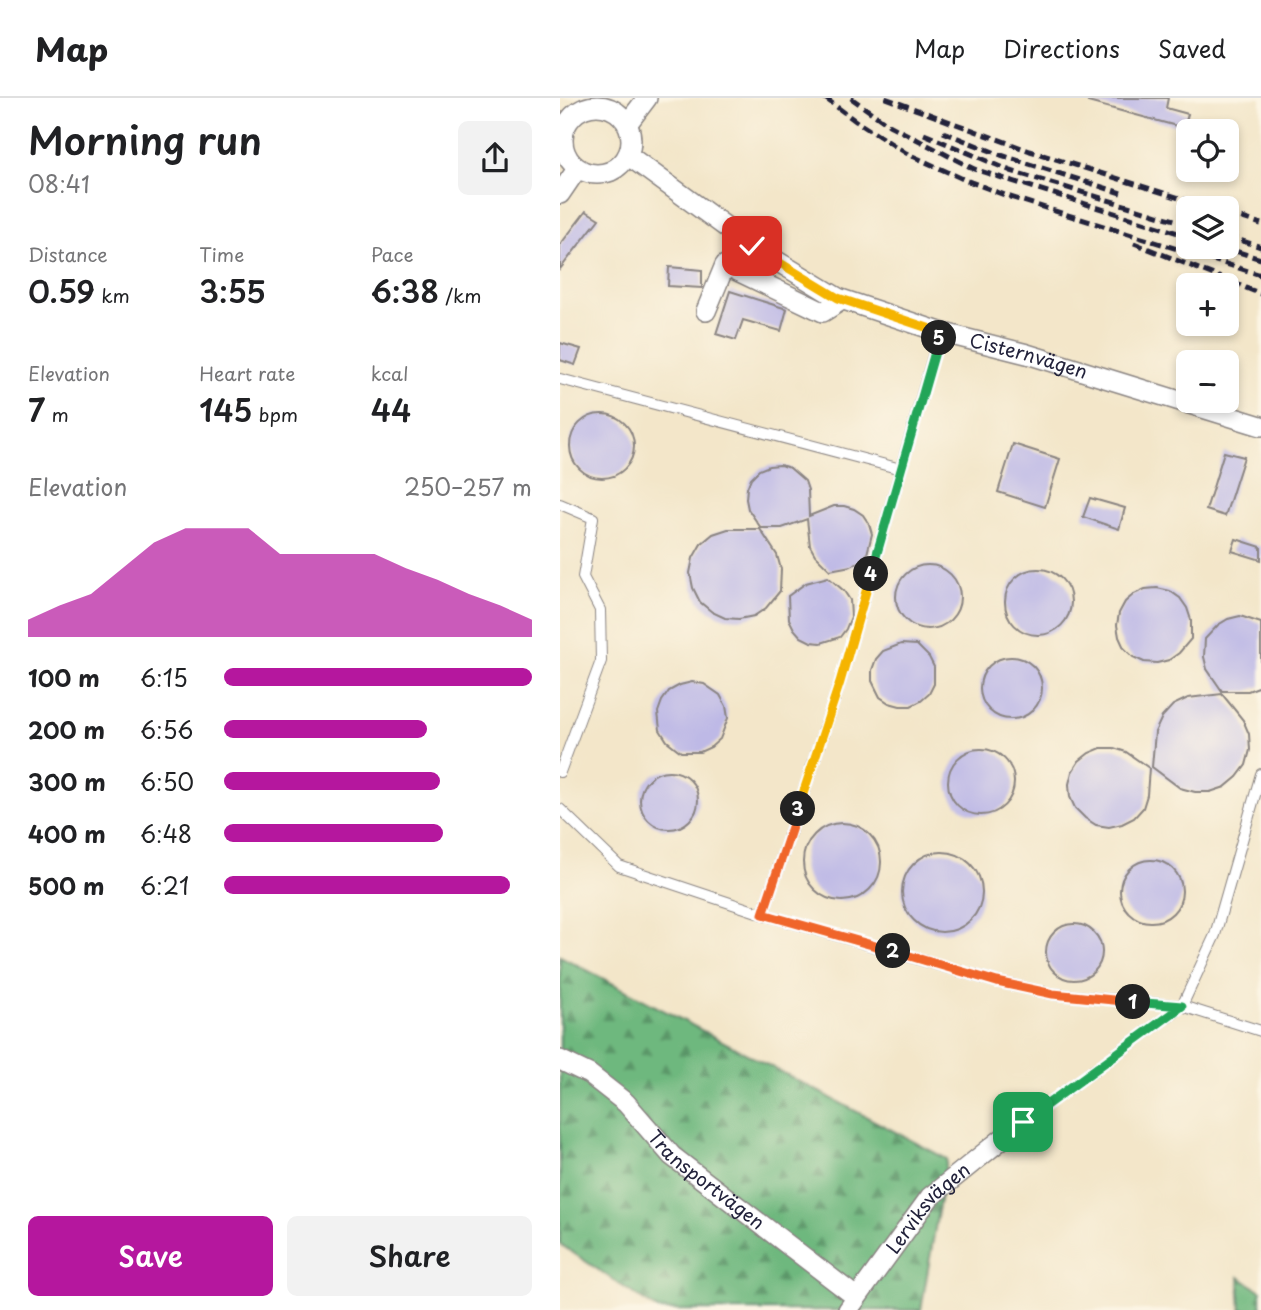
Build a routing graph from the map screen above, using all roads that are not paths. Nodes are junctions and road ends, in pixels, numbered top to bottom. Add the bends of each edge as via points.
1 (647, 98) edge
2 (564, 120) edge
3 (628, 123) junction
4 (629, 156) junction
5 (577, 169) junction
6 (560, 194) edge
7 (842, 300) junction
8 (706, 311) dead end
9 (940, 332) junction
10 (560, 379) edge
11 (1261, 425) edge
12 (901, 469) junction
13 (560, 504) edge
14 (560, 772) edge
15 (1261, 774) edge
16 (560, 809) edge
17 (763, 914) junction
18 (1182, 1006) junction
19 (1261, 1031) edge
20 (560, 1060) edge
21 (1023, 1122) joint
22 (852, 1304) edge

1 - 3 street
2 - 3 street via 592,106 612,109
2 - 5 street via 563,143
3 - 4 street
4 - 5 street via 612,172 600,175
4 - 7 street, Cisternvägen via 752,246
5 - 6 street
7 - 8 street via 823,312 725,265
7 - 9 street, Cisternvägen
9 - 11 street, Cisternvägen
9 - 12 lane
10 - 12 lane
12 - 17 lane via 840,682
13 - 14 lane via 593,518 583,577 600,610 601,661
15 - 18 lane via 1215,935
16 - 17 lane via 619,866
17 - 18 lane via 997,982 1053,994
18 - 19 lane
18 - 21 lane
20 - 22 street, Transportvägen via 617,1095 672,1156
21 - 22 street, Lerviksvägen via 930,1197

